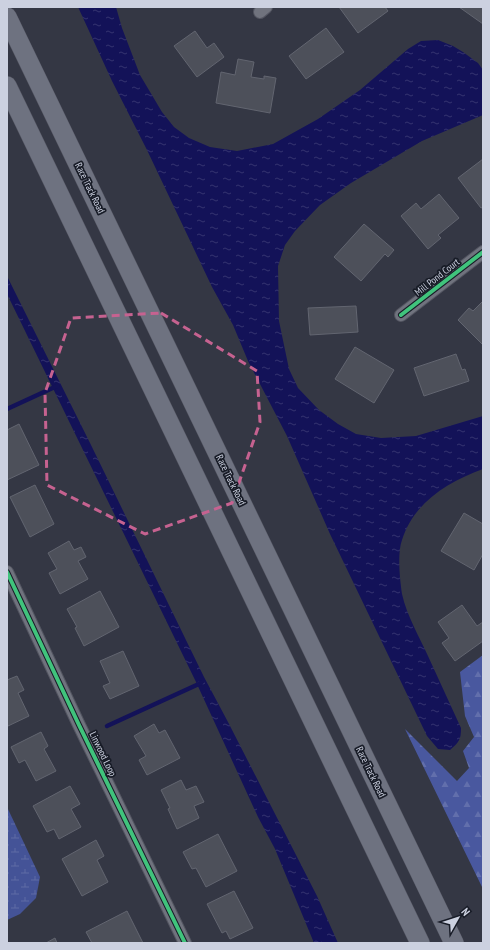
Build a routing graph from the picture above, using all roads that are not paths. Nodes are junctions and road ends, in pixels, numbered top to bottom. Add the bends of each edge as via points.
1 (7, 17) edge
2 (7, 86) edge
3 (483, 252) edge
4 (402, 315) dead end
5 (7, 572) edge
6 (185, 943) edge
7 (420, 943) edge
8 (454, 943) edge

1 - 8 main road, Race Track Road
2 - 7 main road
3 - 4 street, Mill Pond Court
5 - 6 street, Linwood Loop

